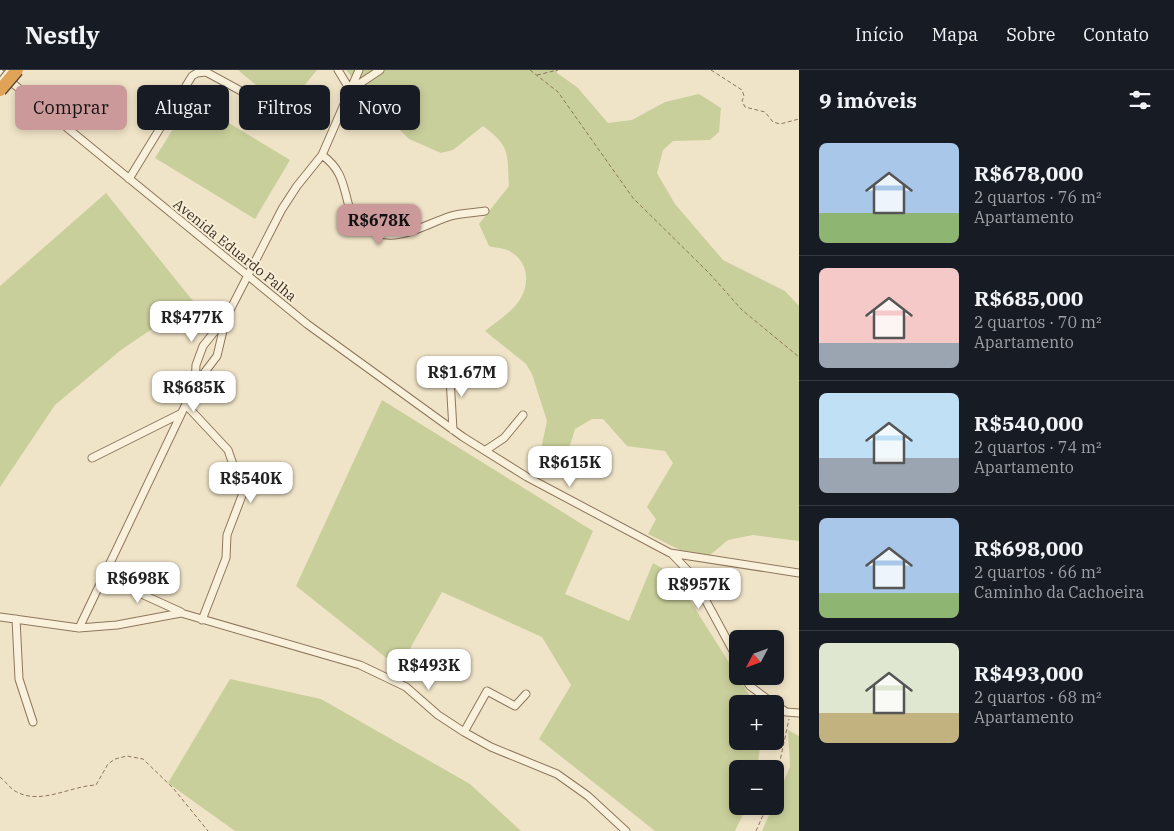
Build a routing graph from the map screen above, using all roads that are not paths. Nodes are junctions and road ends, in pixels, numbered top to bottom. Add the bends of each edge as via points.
1 (8, 70) edge
2 (16, 70) edge
3 (338, 70) edge
4 (359, 70) edge
5 (380, 70) edge
6 (0, 73) edge
7 (0, 80) edge
8 (347, 85) edge
9 (352, 85) edge
10 (358, 85) edge
11 (0, 90) edge
12 (239, 90) edge
13 (340, 113) edge
14 (322, 155) junction
15 (129, 179) junction
16 (485, 211) dead end
17 (247, 277) junction
18 (227, 316) junction
19 (457, 364) dead end
20 (195, 385) junction
21 (186, 404) junction
22 (180, 414) junction
23 (523, 415) dead end
24 (453, 430) junction
25 (486, 450) junction
26 (92, 458) dead end
27 (670, 553) junction
28 (799, 573) edge
29 (104, 577) junction
30 (181, 613) junction
31 (0, 617) edge
32 (16, 619) junction
33 (198, 619) junction
34 (79, 628) junction
35 (729, 643) edge
36 (749, 685) edge
37 (526, 694) dead end
38 (762, 695) edge
39 (784, 709) edge
40 (799, 713) edge
41 (34, 722) dead end
42 (464, 732) junction
43 (626, 831) edge

1 - 7 lane, bridge
2 - 11 highway, bridge
3 - 8 street
4 - 9 street
5 - 10 street
6 - 15 street, Avenida Eduardo Palha
12 - 15 street via 206,72 192,76
13 - 14 street
14 - 16 street via 338,169 354,218 378,235 400,234 454,216
14 - 17 street via 287,202
15 - 17 street, Avenida Eduardo Palha
17 - 18 street
17 - 24 street, Avenida Eduardo Palha
18 - 20 street via 217,356
18 - 20 street via 202,346 196,365
19 - 24 street via 450,378
20 - 21 street
21 - 22 street
21 - 33 street via 228,450 243,493 227,535 226,558
22 - 26 street
22 - 29 street
23 - 25 street via 504,438
24 - 25 street, Avenida Eduardo Palha
25 - 27 street, Avenida Eduardo Palha via 527,477
27 - 28 street
27 - 35 street via 692,575
29 - 30 street
29 - 34 street
30 - 33 street
30 - 34 street via 117,625
31 - 32 street
32 - 34 street
32 - 41 street via 19,679
33 - 42 street via 360,665 406,687 438,715
36 - 38 street
37 - 42 street via 512,706 487,692
39 - 40 street
42 - 43 street via 557,774 588,796

